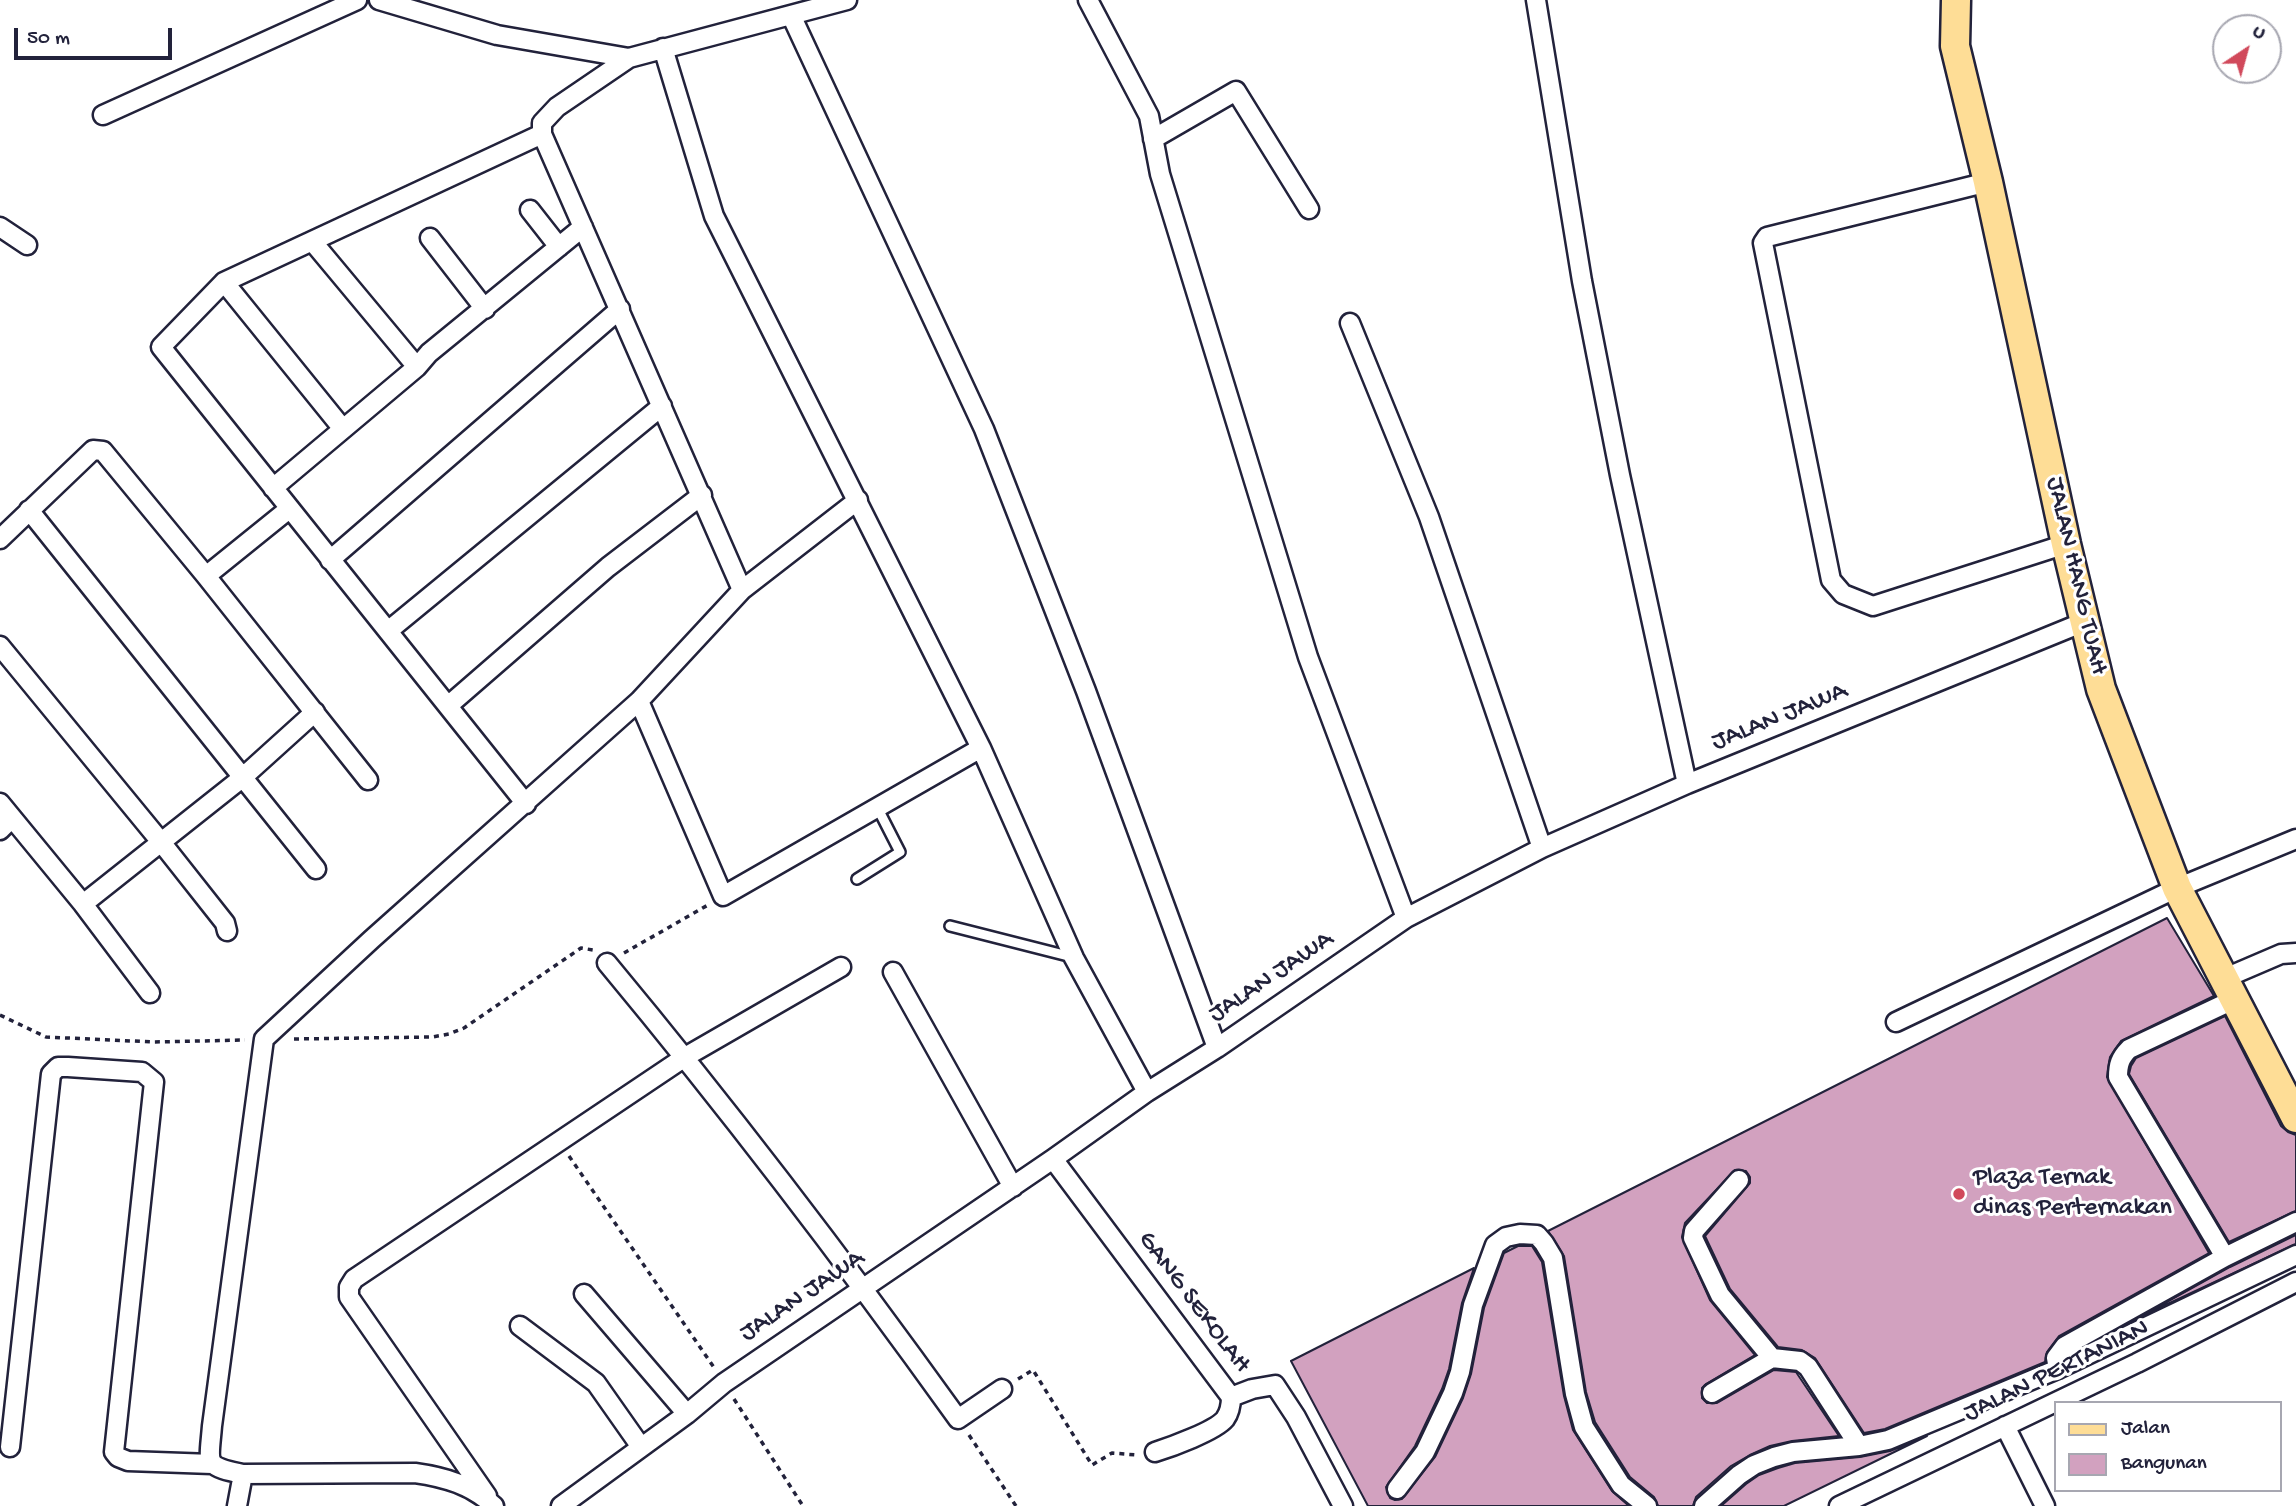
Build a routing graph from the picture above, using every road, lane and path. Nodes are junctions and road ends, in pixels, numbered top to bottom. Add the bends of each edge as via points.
1 (357, 0) edge
2 (379, 0) edge
3 (847, 0) edge
4 (1088, 0) edge
5 (1536, 0) edge
6 (1956, 0) edge
7 (828, 2) edge
8 (791, 15) junction
9 (663, 48) junction
10 (629, 58) junction
11 (103, 115) dead end
12 (542, 134) junction
13 (1153, 139) junction
14 (1989, 182) junction
15 (530, 209) dead end
16 (1309, 209) dead end
17 (0, 227) edge
18 (583, 227) junction
19 (430, 238) dead end
20 (312, 241) junction
21 (27, 245) dead end
22 (559, 247) junction
23 (224, 282) junction
24 (485, 309) junction
25 (620, 309) junction
26 (1350, 323) dead end
27 (417, 367) junction
28 (662, 405) junction
29 (343, 429) junction
30 (273, 488) junction
31 (702, 495) junction
32 (858, 500) junction
33 (289, 509) junction
34 (29, 510) junction
35 (0, 539) edge
36 (2066, 544) junction
37 (330, 560) junction
38 (206, 576) junction
39 (742, 590) junction
40 (2084, 622) junction
41 (388, 631) junction
42 (0, 646) edge
43 (639, 701) junction
44 (449, 705) junction
45 (315, 712) junction
46 (981, 748) junction
47 (242, 778) junction
48 (368, 780) dead end
49 (1687, 784) junction
50 (0, 803) edge
51 (526, 804) junction
52 (877, 807) junction
53 (6, 824) edge
54 (2296, 839) edge
55 (161, 842) junction
56 (1542, 848) junction
57 (316, 869) dead end
58 (857, 879) dead end
59 (2177, 888) junction
60 (723, 897) junction
61 (83, 904) junction
62 (1406, 918) junction
63 (950, 926) dead end
64 (227, 931) dead end
65 (2296, 953) edge
66 (1074, 958) junction
67 (607, 963) junction
68 (841, 967) dead end
69 (894, 972) dead end
70 (2230, 988) junction
71 (150, 993) dead end
72 (1, 1017) edge
73 (1896, 1022) dead end
74 (264, 1039) junction
75 (1217, 1048) junction
76 (685, 1057) junction
77 (1147, 1092) junction
78 (2296, 1118) edge
79 (560, 1141) junction
80 (1053, 1159) junction
81 (1739, 1180) dead end
82 (1013, 1187) junction
83 (2296, 1222) edge
84 (2296, 1255) edge
85 (2225, 1256) junction
86 (2296, 1282) edge
87 (863, 1287) junction
88 (584, 1294) dead end
89 (520, 1326) dead end
90 (1772, 1358) junction
91 (2058, 1369) junction
92 (724, 1383) junction
93 (1002, 1389) joint
94 (1712, 1393) dead end
95 (1231, 1397) junction
96 (2057, 1401) edge
97 (2054, 1403) edge
98 (687, 1414) junction
99 (958, 1419) junction
100 (2005, 1426) junction
101 (1858, 1446) junction
102 (10, 1447) dead end
103 (641, 1447) junction
104 (1155, 1452) joint
105 (212, 1464) junction
106 (243, 1474) junction
107 (1397, 1489) dead end
108 (1873, 1499) edge
109 (493, 1504) edge
110 (237, 1506) edge
111 (561, 1506) edge
112 (803, 1506) edge
113 (1017, 1506) edge
114 (1343, 1506) edge
115 (1647, 1506) edge
116 (1704, 1506) edge
117 (1839, 1506) edge
118 (2045, 1506) edge

1 - 11 street
2 - 10 street via 497,35
3 - 7 street
4 - 13 street via 1149,116
5 - 49 street via 1582,281
6 - 14 main road, JALAN HANG TUAH via 1955,46
7 - 8 street
8 - 9 street
8 - 75 street via 984,429
9 - 10 street
9 - 32 street via 714,216
10 - 12 street via 557,107 542,123
12 - 18 street
12 - 20 street
13 - 16 street via 1236,90
13 - 62 street via 1308,657
14 - 36 main road, JALAN HANG TUAH
14 - 36 street via 1767,237 1763,243 1831,580 1843,594 1873,606
15 - 22 street
17 - 21 street
18 - 22 street
18 - 25 street
19 - 24 street
20 - 23 street
20 - 27 street
22 - 24 street
23 - 29 street
23 - 30 street via 161,346
24 - 27 street
25 - 28 street
25 - 37 street
26 - 56 street via 1429,517
27 - 29 street
28 - 31 street
28 - 41 street
29 - 30 street
30 - 33 street
31 - 39 street
31 - 44 street via 608,567
32 - 39 street
32 - 46 street
33 - 37 street
33 - 38 street
34 - 35 street
34 - 38 street via 93,450 103,451
34 - 47 street
36 - 40 main road, JALAN HANG TUAH
37 - 41 street
38 - 45 street
39 - 43 street
40 - 49 street, JALAN JAWA
40 - 59 main road, JALAN HANG TUAH via 2101,689
41 - 44 street
42 - 55 street
43 - 51 street
43 - 60 street
44 - 51 street
45 - 47 street
45 - 48 street
46 - 52 street
46 - 66 street
47 - 55 street
47 - 57 street
49 - 56 street, JALAN JAWA
50 - 53 street
51 - 74 street
52 - 58 lane via 900,852
52 - 60 street
53 - 61 street
54 - 59 street
55 - 61 street
55 - 64 street
56 - 62 street, JALAN JAWA
59 - 70 main road, JALAN HANG TUAH
59 - 73 street
60 - 67 path
61 - 71 street
62 - 75 street, JALAN JAWA
63 - 66 lane
65 - 70 street via 2281,954
66 - 77 street
67 - 74 path via 601,954 581,948 449,1034
67 - 76 street
68 - 76 street
69 - 82 street
70 - 78 main road, JALAN HANG TUAH
70 - 85 street via 2129,1049 2118,1070
72 - 74 path via 46,1037 154,1042
74 - 105 street via 212,1426
75 - 77 street, JALAN JAWA
76 - 79 street
76 - 87 street
77 - 80 street, JALAN JAWA
79 - 92 path
79 - 109 street via 354,1279 349,1287 349,1297
80 - 82 street, JALAN JAWA
80 - 95 street, GANG SEKOLAH
81 - 90 street via 1694,1231 1693,1238 1720,1296
82 - 87 street, JALAN JAWA
83 - 85 street
84 - 91 street
85 - 91 street via 2065,1346 2056,1358
86 - 96 street, JALAN PERTANIAN
87 - 92 street, JALAN JAWA
87 - 99 street
88 - 98 street
89 - 103 street via 596,1383
90 - 94 street
90 - 101 street via 1800,1361 1808,1367
91 - 101 street via 1888,1440
92 - 98 street, JALAN JAWA
92 - 112 path
93 - 99 street
93 - 104 path via 1033,1370 1091,1465 1112,1452
95 - 104 street via 1223,1421
95 - 114 street, GANG SEKOLAH via 1275,1385
97 - 100 street, JALAN PERTANIAN
98 - 103 street, JALAN JAWA
99 - 113 path
100 - 108 street, JALAN PERTANIAN
100 - 118 street
101 - 116 street via 1774,1457 1755,1465
102 - 105 street via 51,1074 58,1067 142,1072 153,1082 114,1451 128,1461
103 - 111 street, JALAN JAWA
105 - 106 street
106 - 109 street via 415,1473 469,1488
106 - 110 street
107 - 115 street via 1425,1452 1453,1393 1473,1305 1496,1245 1506,1237 1537,1235 1553,1258 1584,1427 1621,1485
108 - 117 street, JALAN PERTANIAN

